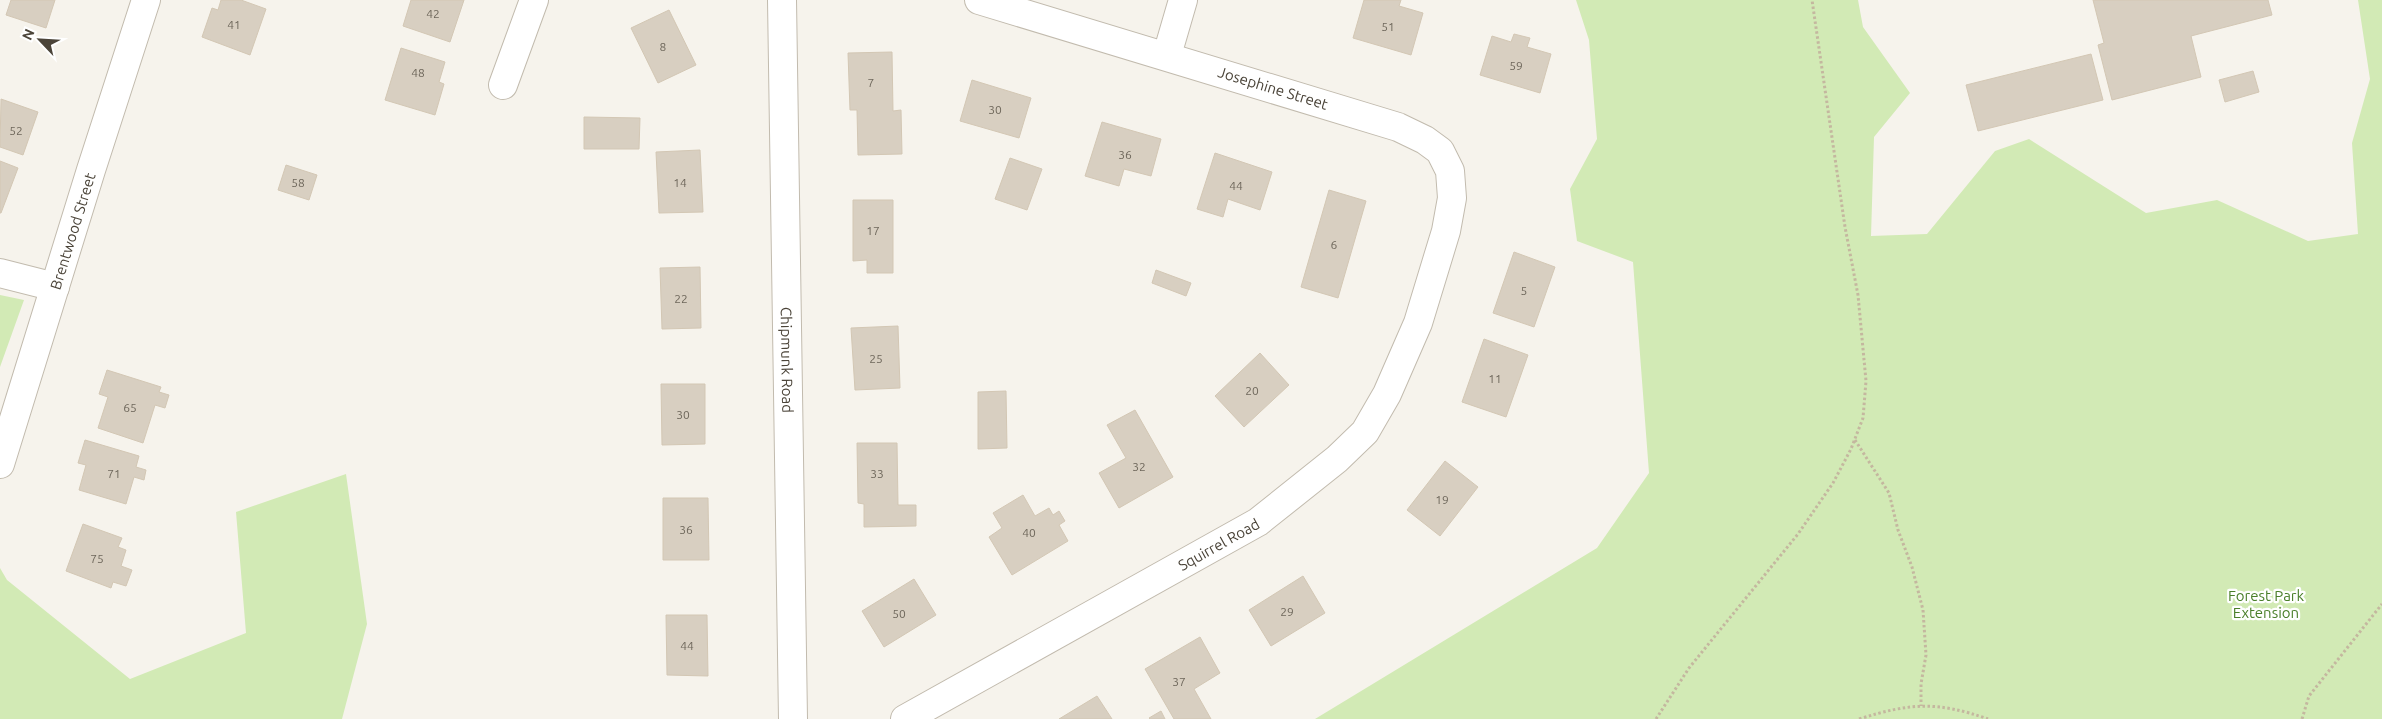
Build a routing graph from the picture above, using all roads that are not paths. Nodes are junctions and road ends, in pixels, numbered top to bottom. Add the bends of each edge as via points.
1 (146, 0) edge
2 (534, 0) edge
3 (782, 0) edge
4 (979, 0) edge
5 (1183, 0) edge
6 (1167, 56) junction
7 (503, 85) dead end
8 (0, 273) edge
9 (1432, 274) joint
10 (55, 288) junction
11 (0, 464) edge
12 (793, 719) edge
13 (905, 719) edge

1 - 10 street, Brentwood Street
2 - 7 street
3 - 12 street, Chipmunk Road
4 - 6 street, Josephine Street
5 - 6 street
6 - 9 street, Josephine Street via 1398,127 1433,144 1446,160 1452,198 1446,231
8 - 10 street
9 - 13 street, Squirrel Road via 1418,323 1384,401 1364,432 1337,459 1258,522
10 - 11 street, Brentwood Street

